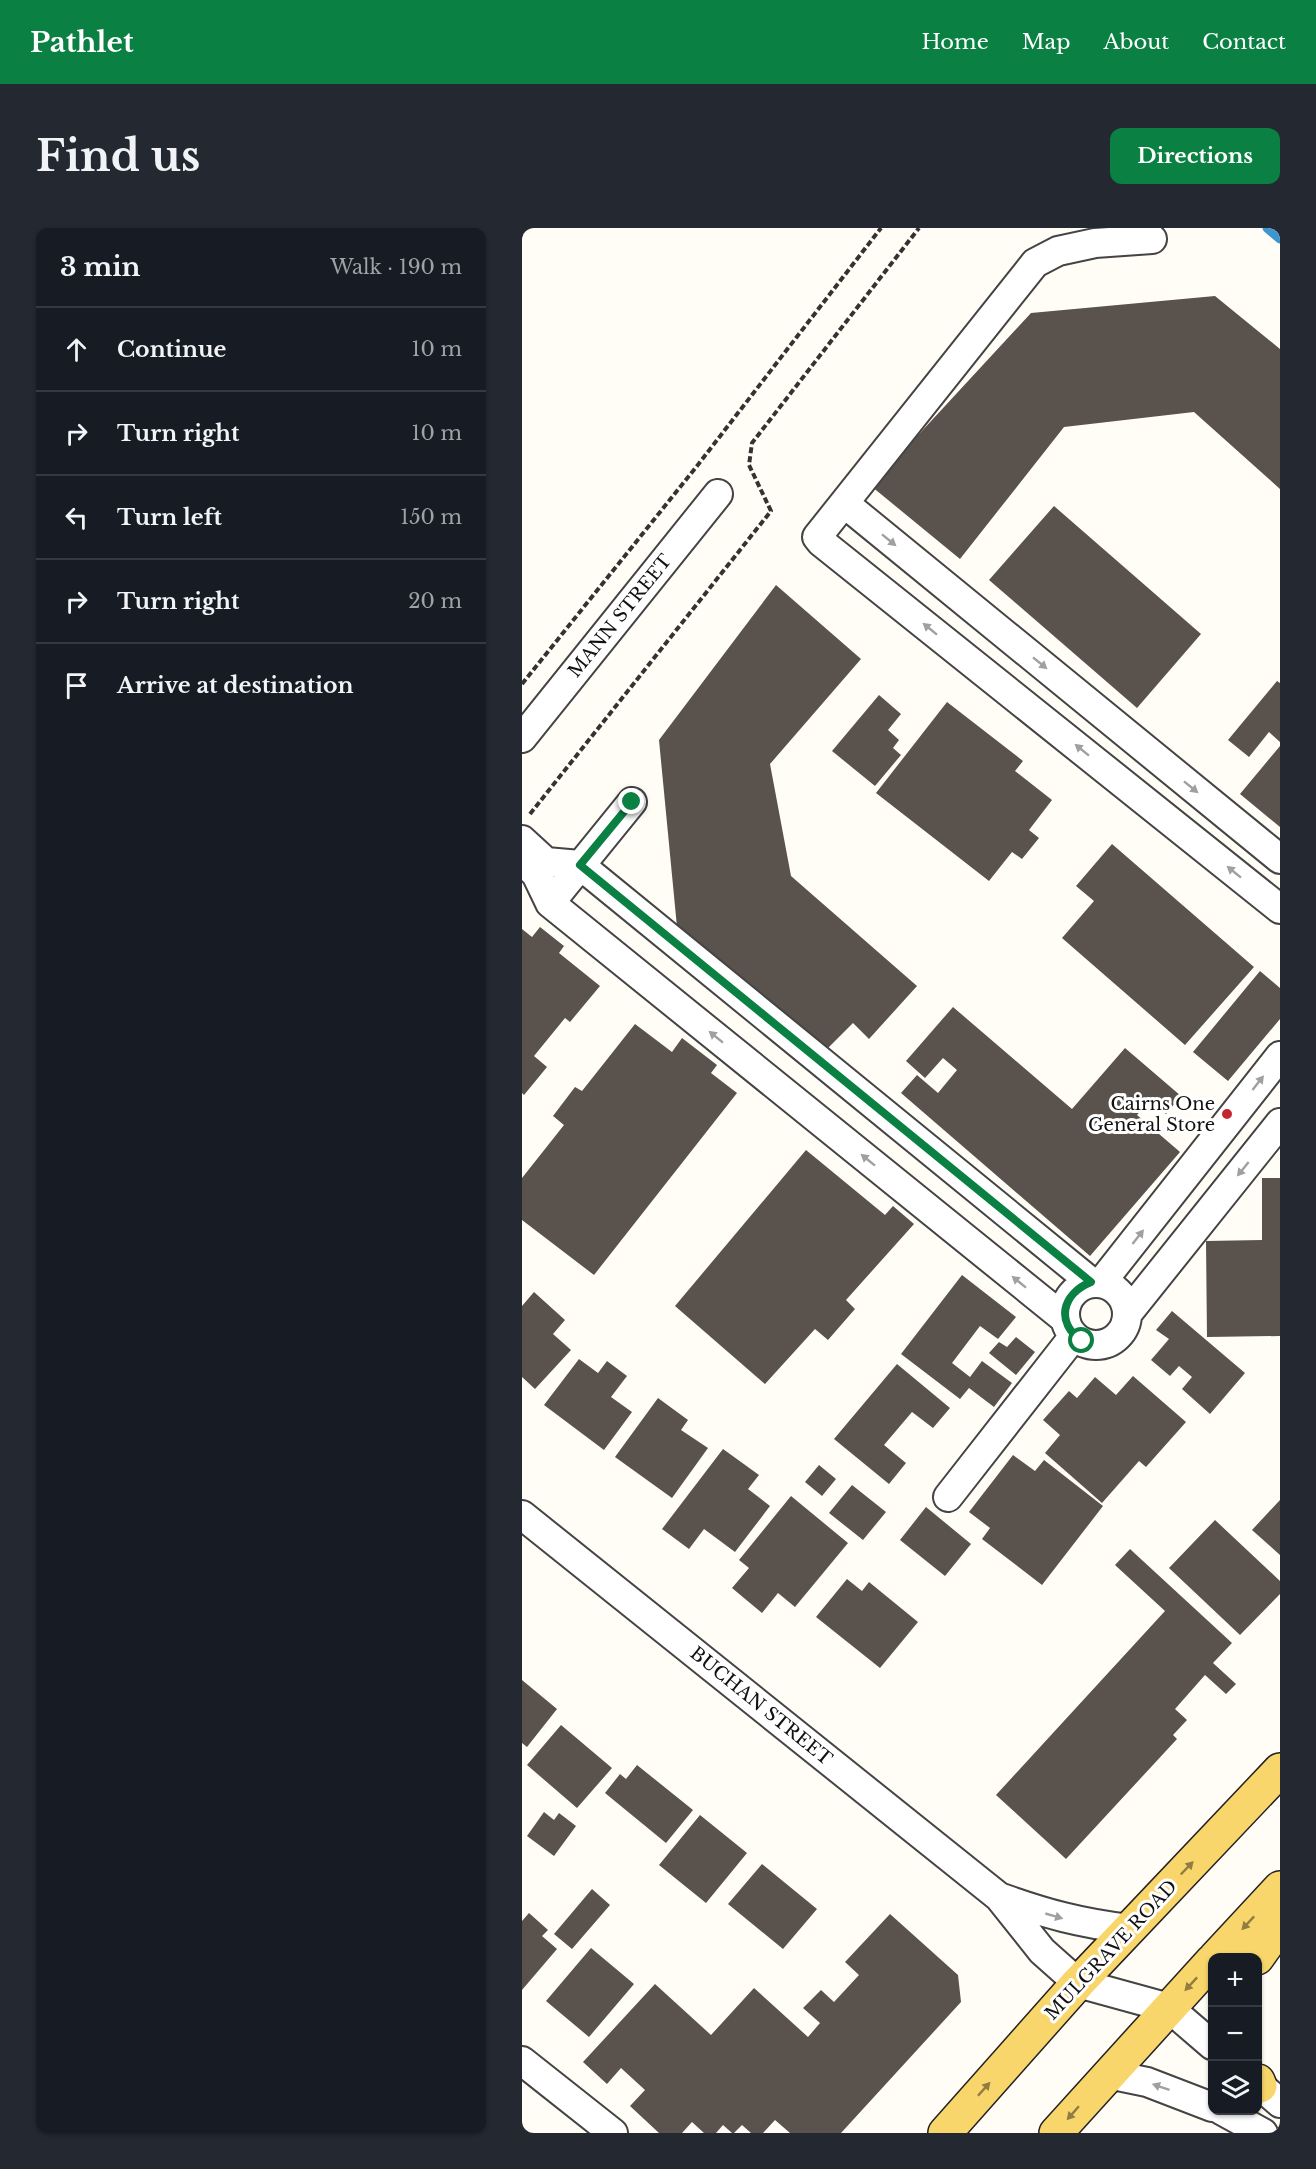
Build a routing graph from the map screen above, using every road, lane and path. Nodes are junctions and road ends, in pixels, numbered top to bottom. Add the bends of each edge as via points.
1 (881, 228) edge
2 (1152, 238) dead end
3 (718, 494) dead end
4 (844, 503) junction
5 (522, 684) edge
6 (522, 738) edge
7 (632, 802) dead end
8 (522, 840) edge
9 (1280, 859) edge
10 (522, 861) edge
11 (580, 865) junction
12 (549, 903) junction
13 (1280, 909) edge
14 (1280, 1056) edge
15 (1280, 1123) edge
16 (1096, 1282) junction
17 (1128, 1313) junction
18 (1069, 1327) junction
19 (948, 1497) dead end
20 (522, 1515) edge
21 (1280, 1770) edge
22 (1280, 1888) edge
23 (999, 1897) junction
24 (1280, 1926) edge
25 (1129, 1929) junction
26 (1220, 1953) edge
27 (1261, 1953) edge
28 (1208, 1966) edge
29 (1078, 1983) junction
30 (1169, 2008) junction
31 (1208, 2042) edge
32 (522, 2061) edge
33 (1108, 2074) junction
34 (1208, 2105) edge
35 (1230, 2115) edge
36 (612, 2133) edge
37 (945, 2133) edge
38 (1056, 2133) edge
39 (1263, 2133) edge

1 - 5 path
2 - 4 street via 1095,243 1058,251 1035,263
3 - 6 street, MANN STREET
4 -> 9 street
13 -> 4 street via 821,542 819,533
7 - 11 street
8 - 11 street via 546,862
10 - 12 street via 536,874
11 - 12 street
11 - 16 street
18 -> 12 street
16 -> 14 street
15 -> 17 street
16 - 17 street via 1112,1286 1120,1293
16 - 18 street via 1074,1291 1068,1299
17 - 18 street via 1121,1333 1103,1344 1082,1341
18 - 19 street
20 - 23 street, BUCHAN STREET
25 -> 21 main road, MULGRAVE ROAD
22 -> 26 main road
23 -> 25 street, BUCHAN STREET via 1070,1921
23 - 29 street, BUCHAN STREET via 1042,1951
24 - 27 main road
25 - 29 main road, MULGRAVE ROAD
28 -> 30 main road
29 - 30 street, BUCHAN STREET
37 -> 29 main road, MULGRAVE ROAD
30 - 31 street, BUCHAN STREET
30 - 33 main road
32 - 36 street
34 -> 33 street via 1147,2082
33 -> 38 main road
35 - 39 street

